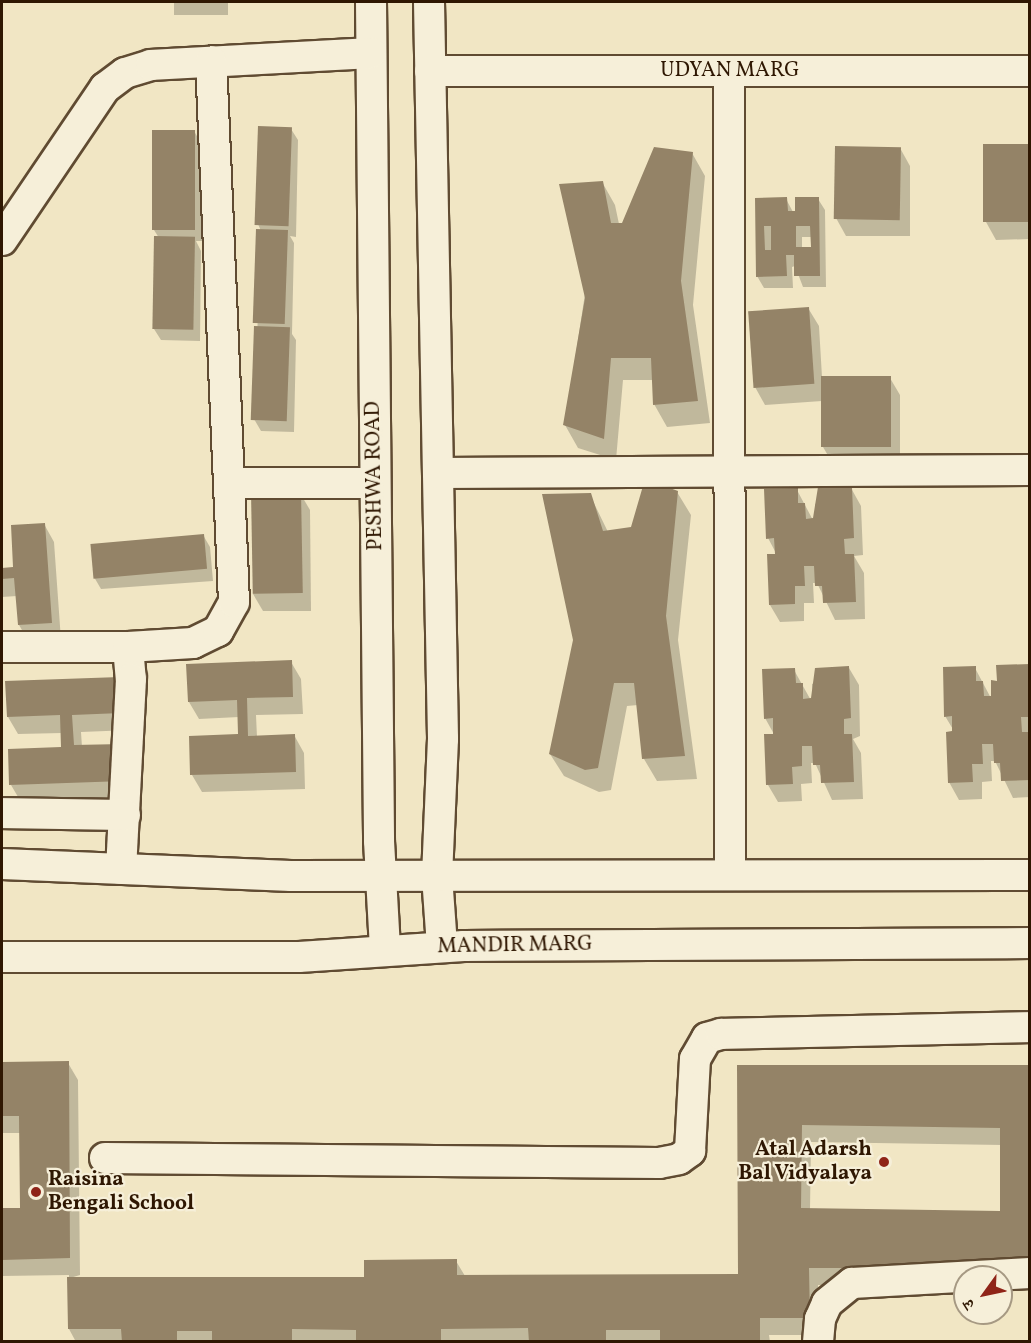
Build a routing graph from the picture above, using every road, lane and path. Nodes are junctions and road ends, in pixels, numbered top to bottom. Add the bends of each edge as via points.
1 (371, 2) edge
2 (429, 2) edge
3 (371, 53) junction
4 (211, 62) junction
5 (430, 71) junction
6 (729, 71) junction
7 (1029, 71) edge
8 (2, 240) edge
9 (1029, 470) edge
10 (729, 471) junction
11 (438, 473) junction
12 (229, 483) junction
13 (375, 483) junction
14 (2, 646) edge
15 (128, 647) junction
16 (2, 813) edge
17 (125, 815) junction
18 (2, 864) edge
19 (121, 869) junction
20 (730, 875) junction
21 (1029, 875) edge
22 (380, 876) junction
23 (437, 876) junction
24 (1029, 943) edge
25 (442, 946) junction
26 (385, 950) junction
27 (2, 957) edge
28 (1029, 1027) edge
29 (105, 1158) dead end
30 (1029, 1273) edge
31 (818, 1341) edge

1 - 3 street, PESHWA ROAD
2 - 5 street
3 - 4 street
3 - 13 street, PESHWA ROAD
4 - 8 street via 151,65 125,73 105,88
4 - 12 street
5 - 6 street, UDYAN MARG
5 - 11 street
6 - 7 street, UDYAN MARG
6 - 10 street
9 - 10 street
10 - 11 street
10 - 20 street
11 - 23 street via 443,739
12 - 13 street
12 - 15 street via 234,602 218,632 193,643
13 - 22 street, PESHWA ROAD
14 - 15 street
15 - 17 street via 131,679
16 - 17 street
17 - 19 street
18 - 19 street
19 - 22 street
20 - 21 street
20 - 23 street
22 - 23 street
22 - 26 street, PESHWA ROAD
23 - 25 street
24 - 25 street, MANDIR MARG
25 - 26 street, MANDIR MARG
26 - 27 street, MANDIR MARG via 298,957
28 - 29 street via 721,1034 707,1038 695,1059 690,1151 679,1159 658,1162
30 - 31 street via 852,1283 827,1303 820,1319

